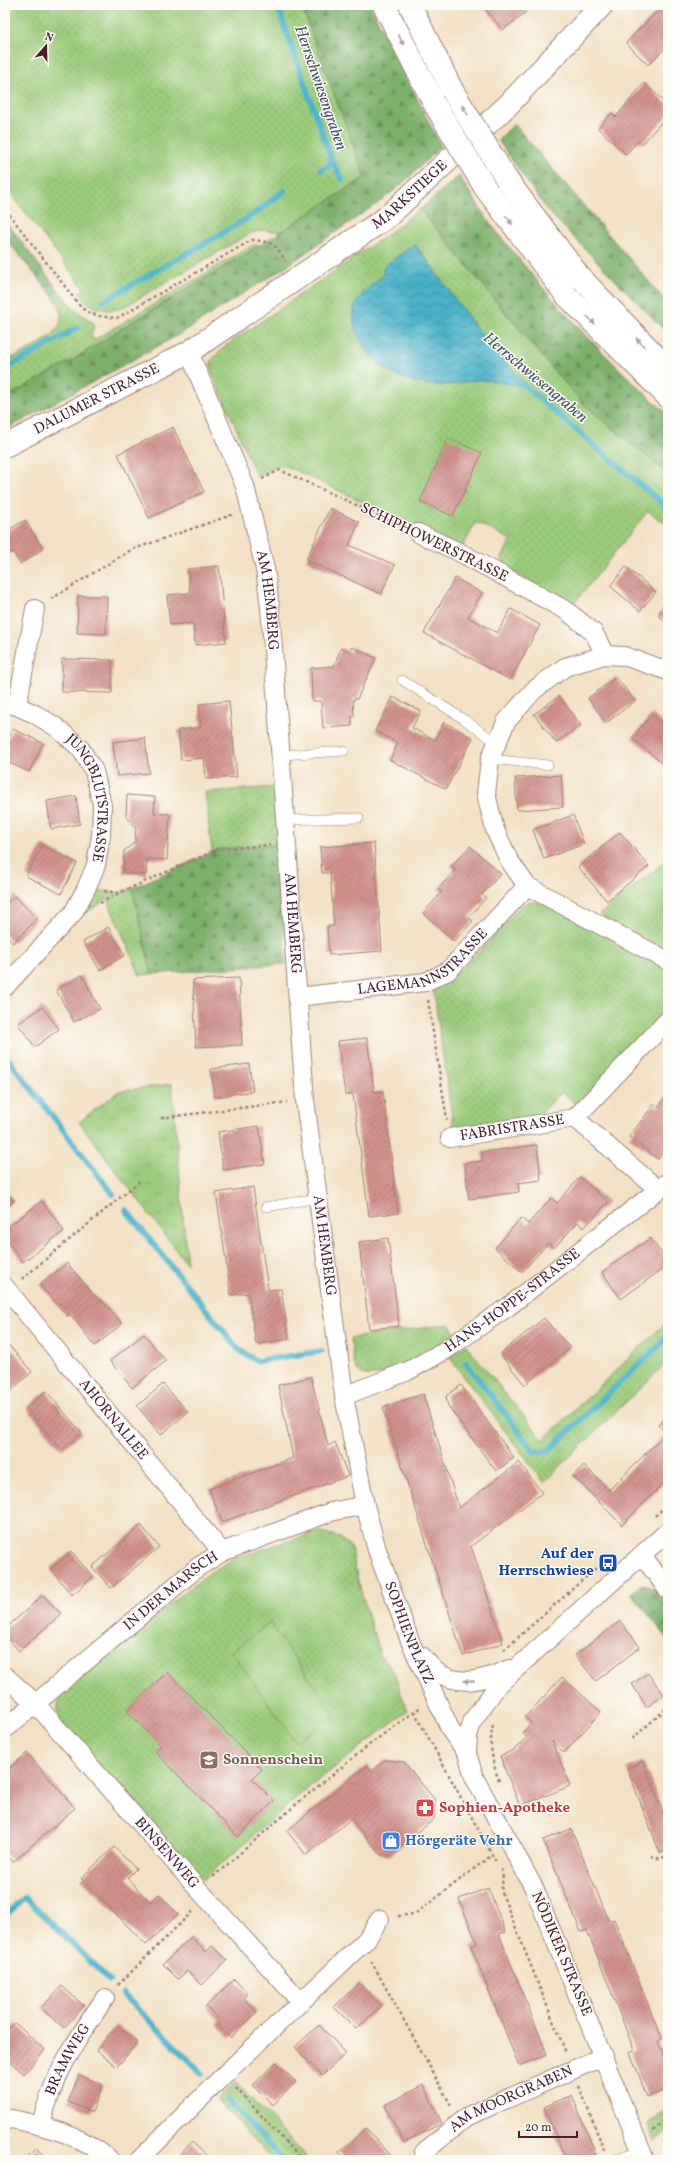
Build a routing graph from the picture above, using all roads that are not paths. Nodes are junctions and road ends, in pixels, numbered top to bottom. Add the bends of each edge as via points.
1 (384, 5) edge
2 (410, 5) edge
3 (602, 5) edge
4 (189, 352) junction
5 (668, 369) edge
6 (668, 397) edge
7 (5, 446) edge
8 (418, 533) road end
9 (35, 609) road end
10 (605, 655) junction
11 (668, 671) edge
12 (402, 680) dead end
13 (11, 704) edge
14 (344, 751) dead end
15 (493, 751) junction
16 (281, 755) junction
17 (548, 765) dead end
18 (359, 818) dead end
19 (285, 820) junction
20 (527, 886) junction
21 (668, 961) edge
22 (5, 986) edge
23 (298, 997) junction
24 (668, 1020) edge
25 (574, 1118) junction
26 (450, 1138) road end
27 (663, 1186) edge
28 (318, 1198) junction
29 (266, 1207) dead end
30 (6, 1288) edge
31 (344, 1396) junction
32 (365, 1505) junction
33 (668, 1531) edge
34 (222, 1552) junction
35 (642, 1555) junction
36 (668, 1590) edge
37 (410, 1641) junction
38 (519, 1665) junction
39 (5, 1676) edge
40 (35, 1703) junction
41 (5, 1729) edge
42 (467, 1753) junction
43 (380, 1919) road end
44 (105, 1998) road end
45 (301, 2002) junction
46 (604, 2056) junction
47 (5, 2120) edge
48 (41, 2125) junction
49 (645, 2148) edge
50 (424, 2152) dead end
51 (610, 2158) edge
52 (110, 2160) edge
53 (139, 2160) edge

1 -> 6 main road, bridge via 435,105 486,189 567,296
5 -> 2 main road, bridge via 579,276 507,180 452,90
3 - 4 main road, MARKSTIEGE via 509,104 411,196 386,217 295,281
4 - 7 main road, DALUMER STRASSE
4 - 16 street, AM HEMBERG via 252,508 269,600
8 - 10 street, SCHIPHOWERSTRASSE via 461,553 567,611 594,632
9 - 13 street, JUNGBLUTSTRASSE
10 - 11 street via 624,656
10 - 15 street via 565,667 534,690 506,722
12 - 15 lane via 465,720
13 - 22 street, JUNGBLUTSTRASSE via 56,727 80,748 94,771 102,805 96,865 86,889 73,913
14 - 16 lane
15 - 17 lane
15 - 20 street via 486,794 495,830 509,860
16 - 19 street, AM HEMBERG
18 - 19 lane
19 - 23 street, AM HEMBERG
20 - 21 street
20 - 23 street, LAGEMANNSTRASSE via 448,971 425,982
23 - 28 street, AM HEMBERG via 305,1100
24 - 25 street, FABRISTRASSE
25 - 26 street, FABRISTRASSE
25 - 27 street, FABRISTRASSE
27 - 31 street, HANS-HOPPE-STRASSE via 509,1306 444,1351 408,1371
28 - 29 lane
28 - 31 street, AM HEMBERG
30 - 34 street, AHORNALLEE
31 - 32 street, AM HEMBERG
32 - 34 street, IN DER MARSCH via 331,1512
32 - 37 street, SOPHIENPLATZ via 377,1550
33 - 35 street
34 - 40 street, IN DER MARSCH via 198,1567
35 - 36 street
35 - 38 street
38 -> 37 street via 472,1682 454,1680 436,1672
37 - 42 street, SOPHIENPLATZ via 451,1731
38 - 42 street via 498,1685 473,1720 468,1736
39 - 40 street, BINSENWEG
40 - 41 street, IN DER MARSCH
40 - 45 street, BINSENWEG
42 - 46 street, NÖDIKER STRASSE via 474,1777 534,1888
43 - 45 street via 366,1940
44 - 48 street, BRAMWEG via 70,2050 46,2105
45 - 53 street
46 - 49 street, NÖDIKER STRASSE
46 - 50 street, AM MOORGRABEN via 468,2116
47 - 48 street
48 - 52 street via 83,2140
49 - 51 lane

